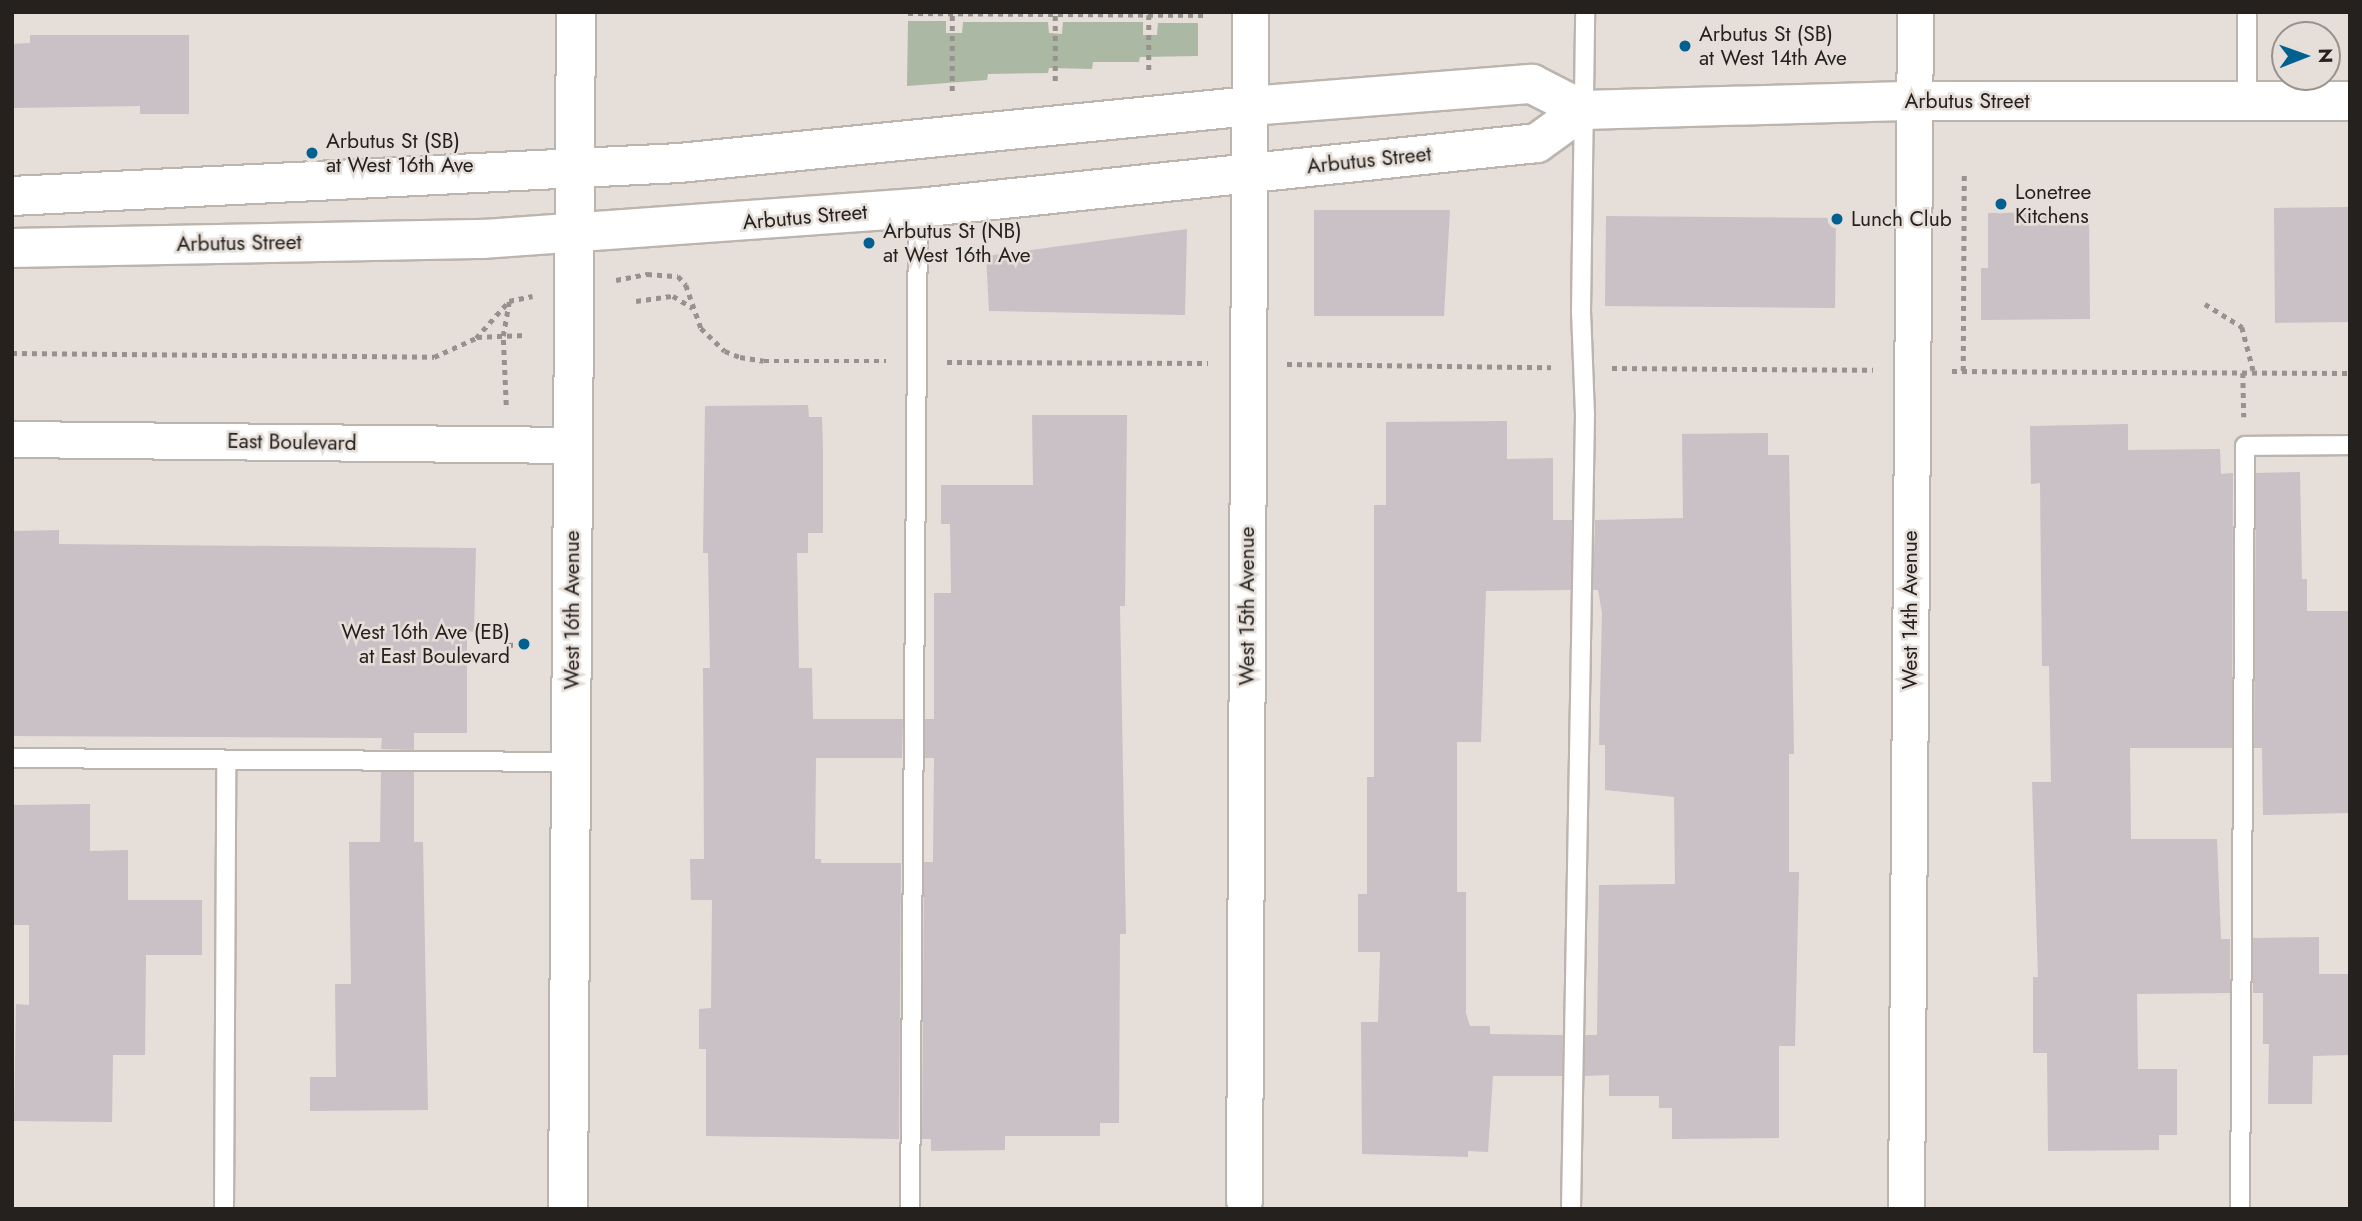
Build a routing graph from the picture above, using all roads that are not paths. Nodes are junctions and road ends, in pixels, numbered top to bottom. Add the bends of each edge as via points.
1 (576, 12) edge
2 (1250, 12) edge
3 (1585, 12) edge
4 (1915, 12) edge
5 (2247, 12) edge
6 (1914, 101) junction
7 (2247, 101) junction
8 (2350, 101) edge
9 (1250, 106) junction
10 (1583, 110) junction
11 (575, 170) junction
12 (1248, 172) junction
13 (12, 196) edge
14 (918, 208) junction
15 (575, 234) junction
16 (12, 248) edge
17 (12, 439) edge
18 (573, 445) junction
19 (2350, 445) edge
20 (12, 758) edge
21 (226, 760) junction
22 (571, 762) junction
23 (1246, 1206) edge
24 (224, 1209) edge
25 (568, 1209) edge
26 (909, 1209) edge
27 (1571, 1209) edge
28 (1906, 1209) edge
29 (2240, 1209) edge

1 - 11 main road, West 16th Avenue
2 - 9 street, West 15th Avenue
3 - 10 lane
4 - 6 street, West 14th Avenue
5 - 7 lane
6 - 7 main road, Arbutus Street
6 - 10 main road, Arbutus Street
6 - 28 street, West 14th Avenue
7 - 8 main road, Arbutus Street
9 - 10 main road, Arbutus Street via 1532,84
9 - 11 main road, Arbutus Street
9 - 12 street, West 15th Avenue
10 - 12 main road, Arbutus Street via 1537,144
10 - 27 lane via 1580,312 1585,415
11 - 13 main road, Arbutus Street
11 - 15 main road, West 16th Avenue
12 - 14 main road, Arbutus Street
12 - 23 street, West 15th Avenue
14 - 15 main road, Arbutus Street
14 - 26 lane
15 - 16 main road, Arbutus Street
15 - 18 main road, West 16th Avenue
17 - 18 street, East Boulevard
18 - 22 main road, West 16th Avenue
19 - 29 lane via 2245,446
20 - 21 lane
21 - 22 lane
21 - 24 lane
22 - 25 main road, West 16th Avenue

